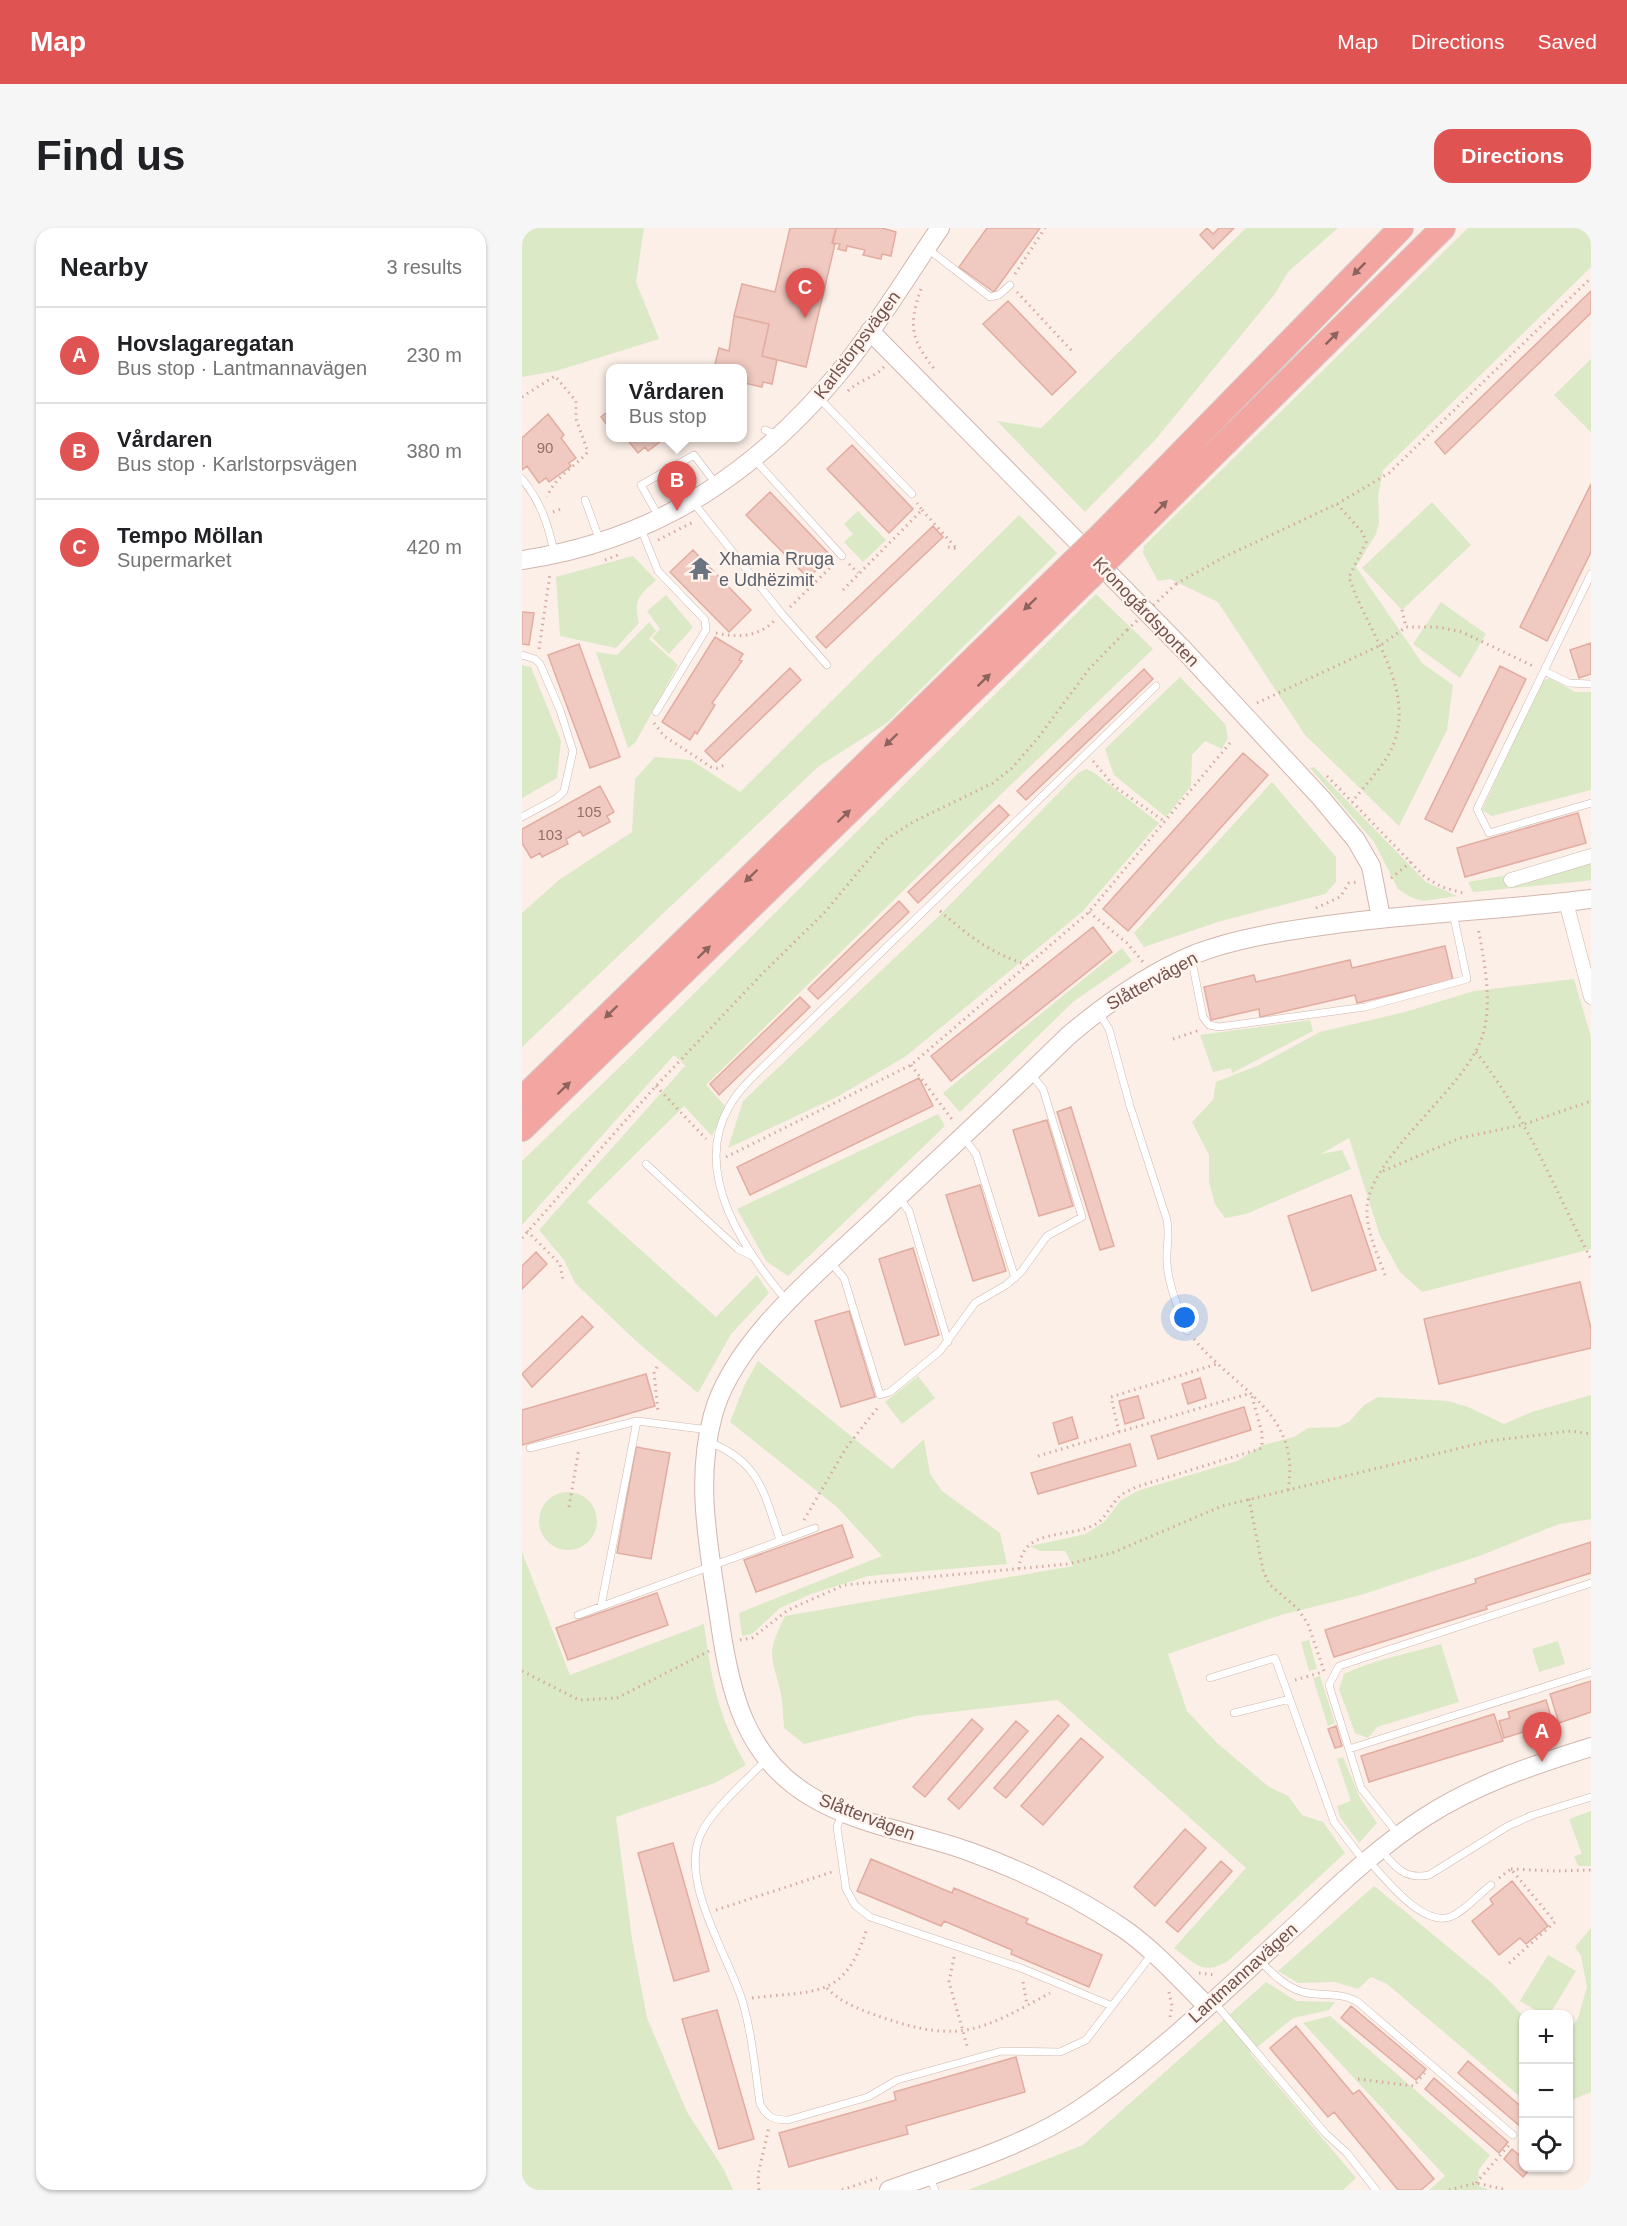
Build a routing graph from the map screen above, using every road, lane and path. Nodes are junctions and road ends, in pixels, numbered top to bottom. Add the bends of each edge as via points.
1 (940, 228) edge
2 (1045, 228) edge
3 (1401, 228) edge
4 (1443, 228) edge
5 (927, 248) junction
6 (1591, 278) edge
7 (1010, 285) junction
8 (921, 289) dead end
9 (870, 331) junction
10 (1072, 351) dead end
11 (936, 371) dead end
12 (522, 397) edge
13 (818, 397) junction
14 (754, 459) junction
15 (522, 479) edge
16 (717, 486) junction
17 (912, 494) joint
18 (585, 500) dead end
19 (693, 502) junction
20 (1337, 504) junction
21 (546, 505) dead end
22 (564, 508) dead end
23 (922, 510) junction
24 (545, 514) dead end
25 (660, 519) junction
26 (640, 529) junction
27 (1112, 540) junction
28 (601, 543) junction
29 (948, 547) dead end
30 (554, 555) junction
31 (842, 556) dead end
32 (522, 560) edge
33 (1081, 571) junction
34 (550, 574) dead end
35 (1591, 574) edge
36 (843, 590) dead end
37 (1402, 610) dead end
38 (1406, 627) junction
39 (1381, 645) junction
40 (522, 655) edge
41 (535, 659) junction
42 (827, 665) dead end
43 (1544, 671) junction
44 (1591, 684) edge
45 (1156, 686) dead end
46 (1255, 703) dead end
47 (656, 712) joint
48 (1230, 743) dead end
49 (1086, 754) junction
50 (727, 764) dead end
51 (1352, 802) dead end
52 (1591, 803) edge
53 (522, 817) edge
54 (1164, 821) junction
55 (1591, 856) edge
56 (1510, 880) dead end
57 (1591, 899) edge
58 (1566, 902) junction
59 (932, 904) junction
60 (1089, 912) junction
61 (1453, 913) junction
62 (1382, 918) junction
63 (1191, 956) junction
64 (1027, 965) junction
65 (1153, 975) junction
66 (1591, 997) edge
67 (1098, 1011) junction
68 (1209, 1025) junction
69 (1173, 1039) dead end
70 (1476, 1053) dead end
71 (911, 1065) junction
72 (1030, 1073) junction
73 (656, 1086) junction
74 (522, 1099) edge
75 (1591, 1101) edge
76 (1522, 1125) junction
77 (522, 1129) edge
78 (958, 1129) junction
79 (717, 1148) junction
80 (717, 1161) junction
81 (646, 1164) dead end
82 (1382, 1172) dead end
83 (898, 1197) junction
84 (527, 1232) junction
85 (522, 1238) edge
86 (750, 1256) junction
87 (1591, 1259) edge
88 (830, 1262) junction
89 (1015, 1278) junction
90 (563, 1281) dead end
91 (788, 1302) junction
92 (1187, 1331) joint
93 (948, 1342) junction
94 (1217, 1364) junction
95 (657, 1367) dead end
96 (1251, 1393) junction
97 (885, 1394) junction
98 (637, 1421) junction
99 (659, 1423) junction
100 (1119, 1432) junction
101 (581, 1434) junction
102 (1591, 1434) edge
103 (708, 1436) junction
104 (530, 1448) dead end
105 (1038, 1456) dead end
106 (1288, 1490) junction
107 (1249, 1499) junction
108 (569, 1506) dead end
109 (814, 1528) dead end
110 (797, 1534) junction
111 (780, 1540) junction
112 (712, 1566) junction
113 (1019, 1569) junction
114 (1591, 1583) edge
115 (601, 1606) junction
116 (578, 1615) dead end
117 (724, 1643) junction
118 (522, 1671) edge
119 (1324, 1672) junction
120 (1591, 1672) edge
121 (1210, 1678) dead end
122 (1284, 1684) junction
123 (1329, 1685) junction
124 (1290, 1698) junction
125 (1234, 1713) dead end
126 (1591, 1746) edge
127 (1349, 1749) junction
128 (767, 1758) junction
129 (1591, 1797) edge
130 (843, 1812) junction
131 (1399, 1835) junction
132 (1371, 1857) junction
133 (843, 1868) junction
134 (1511, 1869) junction
135 (1591, 1869) edge
136 (1491, 1885) joint
137 (706, 1913) junction
138 (870, 1917) junction
139 (958, 1947) junction
140 (1152, 1954) junction
141 (1258, 1959) junction
142 (1508, 1964) dead end
143 (1021, 1968) junction
144 (1180, 1980) junction
145 (1065, 1985) junction
146 (827, 1988) junction
147 (742, 2000) junction
148 (1209, 2003) junction
149 (1027, 2006) junction
150 (1112, 2006) junction
151 (1166, 2025) dead end
152 (964, 2032) junction
153 (970, 2060) junction
154 (1432, 2064) junction
155 (1358, 2079) dead end
156 (771, 2118) junction
157 (1513, 2135) joint
158 (932, 2183) edge
159 (1476, 2183) junction
160 (884, 2184) edge
161 (759, 2190) edge
162 (842, 2190) edge
163 (1376, 2190) edge
164 (1449, 2190) edge
165 (1507, 2190) edge

1 - 5 street, Karlstorpsvägen
2 - 7 path via 1018,266
3 -> 27 highway
27 -> 4 highway
5 - 7 lane via 990,297
5 - 9 street, Karlstorpsvägen
6 - 20 path via 1389,473
7 - 10 path
8 - 11 path via 912,324 914,339
9 - 13 street, Karlstorpsvägen
9 - 62 street, Kronogårdsporten via 1183,649 1342,823 1371,866
12 - 21 path via 555,376 576,401 576,419 588,452 557,478
13 - 14 street, Karlstorpsvägen via 772,433
13 - 17 lane
14 - 16 street, Karlstorpsvägen
14 - 31 lane
15 - 30 lane via 541,507
16 - 19 street, Karlstorpsvägen
16 - 25 lane via 694,455 641,485
17 - 23 path
18 - 28 lane
19 - 25 street, Karlstorpsvägen
19 - 42 lane
20 - 39 path via 1363,533 1366,542 1349,577
20 - 73 path, bridge via 1203,567 1176,584 1089,669 1012,768 993,783 885,840 824,913
22 - 24 path
23 - 29 path via 957,549
23 - 36 path
25 - 26 street, Karlstorpsvägen
26 - 28 street, Karlstorpsvägen
26 - 47 lane via 658,571 705,620 706,630
27 - 33 highway, bridge
28 - 30 street, Karlstorpsvägen
30 - 32 street, Karlstorpsvägen
33 -> 74 highway
77 -> 33 highway
34 - 41 path
35 - 43 lane
37 - 38 path
38 - 39 path
38 - 43 path via 1462,632
39 - 46 path
39 - 51 path via 1399,704 1396,731 1386,758
40 - 41 lane
41 - 53 lane via 560,710 573,751 564,791
43 - 44 lane via 1569,683
43 - 52 lane via 1477,809 1489,833
45 - 49 lane
47 - 50 path via 654,723 664,736 711,767
48 - 54 path
49 - 54 path via 1114,786
49 - 59 lane
54 - 60 path
55 - 56 street
57 - 58 street, Slåttervägen
58 - 61 street, Slåttervägen
58 - 66 street
59 - 64 path via 975,942
59 - 79 lane via 742,1088 728,1107
60 - 64 path
60 - 65 path via 1127,943
61 - 62 street, Slåttervägen
61 - 68 lane via 1467,979 1365,1007 1219,1027
62 - 63 street, Slåttervägen via 1246,939
63 - 65 street, Slåttervägen
63 - 68 lane via 1203,1017
64 - 71 path
65 - 67 street, Slåttervägen
67 - 72 street, Slåttervägen
67 - 92 lane via 1109,1029 1167,1220 1169,1279
68 - 69 path
70 - 76 path via 1494,1075
71 - 78 path
71 - 80 path
72 - 78 street, Slåttervägen
72 - 89 lane via 1043,1089 1082,1217 1047,1236
73 - 79 path
73 - 84 path
75 - 76 path
76 - 82 path via 1460,1138
76 - 87 path
78 - 83 street, Slåttervägen
78 - 89 lane via 976,1154
79 - 80 lane
80 - 86 lane via 718,1180 732,1222
81 - 86 lane
83 - 88 street, Slåttervägen
83 - 93 lane via 909,1211
84 - 85 path
84 - 90 path via 560,1264
86 - 91 lane
88 - 91 street, Slåttervägen
88 - 97 lane via 844,1278 880,1395
89 - 93 lane via 975,1303
91 - 103 street, Slåttervägen via 759,1334 727,1381
92 - 94 path
93 - 97 lane
94 - 96 path
94 - 100 path via 1111,1397
95 - 99 path via 654,1372
96 - 100 path
96 - 106 path via 1277,1420 1291,1466
96 - 113 path via 1262,1448 1136,1487 1121,1496 1098,1523 1074,1533 1039,1538 1028,1545 1020,1557
97 - 110 path via 846,1448
98 - 99 lane
98 - 101 lane
98 - 115 lane
99 - 103 lane
100 - 105 path
101 - 104 lane
101 - 108 path
102 - 106 path via 1571,1431 1489,1441
103 - 111 lane via 752,1470 761,1483
103 - 112 street, Slåttervägen via 703,1506
106 - 107 path
107 - 113 path via 1189,1519 1113,1553 1068,1564
107 - 119 path via 1269,1584 1298,1609 1308,1624
109 - 110 lane
110 - 111 lane
111 - 112 lane
112 - 115 lane
112 - 117 street, Slåttervägen
113 - 117 path via 844,1585 788,1610 752,1638
114 - 123 lane via 1339,1666
115 - 116 lane
117 - 118 path via 617,1698 579,1700
117 - 128 street, Slåttervägen via 731,1686 748,1733
119 - 122 path
119 - 123 path
120 - 127 lane
121 - 122 lane via 1275,1658
122 - 124 lane
123 - 127 lane
124 - 125 lane
124 - 132 lane via 1334,1822
126 - 131 street, Lantmannavägen via 1467,1792
127 - 131 lane via 1361,1788
128 - 130 street, Slåttervägen via 809,1795
128 - 137 lane via 701,1834 695,1860
129 - 132 lane via 1508,1826 1429,1875 1416,1878
130 - 133 lane via 837,1827
130 - 140 street, Slåttervägen via 965,1850 1033,1877 1127,1931
131 - 132 street, Lantmannavägen
132 - 136 lane via 1395,1891 1436,1919 1452,1917
132 - 141 street, Lantmannavägen
133 - 137 path
133 - 138 lane via 849,1897
134 - 135 path
134 - 136 path
134 - 142 path via 1556,1922
137 - 147 lane
138 - 139 lane
138 - 146 path via 856,1958 837,1983
139 - 143 lane
139 - 152 path via 949,1982
140 - 144 street, Slåttervägen
140 - 150 lane
141 - 148 street, Lantmannavägen
141 - 154 lane via 1280,1980 1303,1992 1352,1998
143 - 145 lane
143 - 149 path
144 - 148 street, Slåttervägen
144 - 151 path via 1168,1993 1172,2013
145 - 149 path
145 - 150 lane
146 - 147 path
146 - 152 path via 851,2005 903,2024
147 - 156 lane via 760,2104
148 - 158 street, Lantmannavägen via 1133,2071 1078,2110 1031,2137
148 - 163 lane via 1347,2153
149 - 152 path
150 - 153 lane via 1086,2040 1072,2049 1002,2051
152 - 153 path
153 - 156 lane via 897,2080 868,2097 789,2120
154 - 155 path via 1414,2086
154 - 157 lane
156 - 161 path via 758,2175
157 - 159 path via 1510,2144
158 - 160 street, Lantmannavägen
159 - 164 path
159 - 165 path
160 - 162 path

